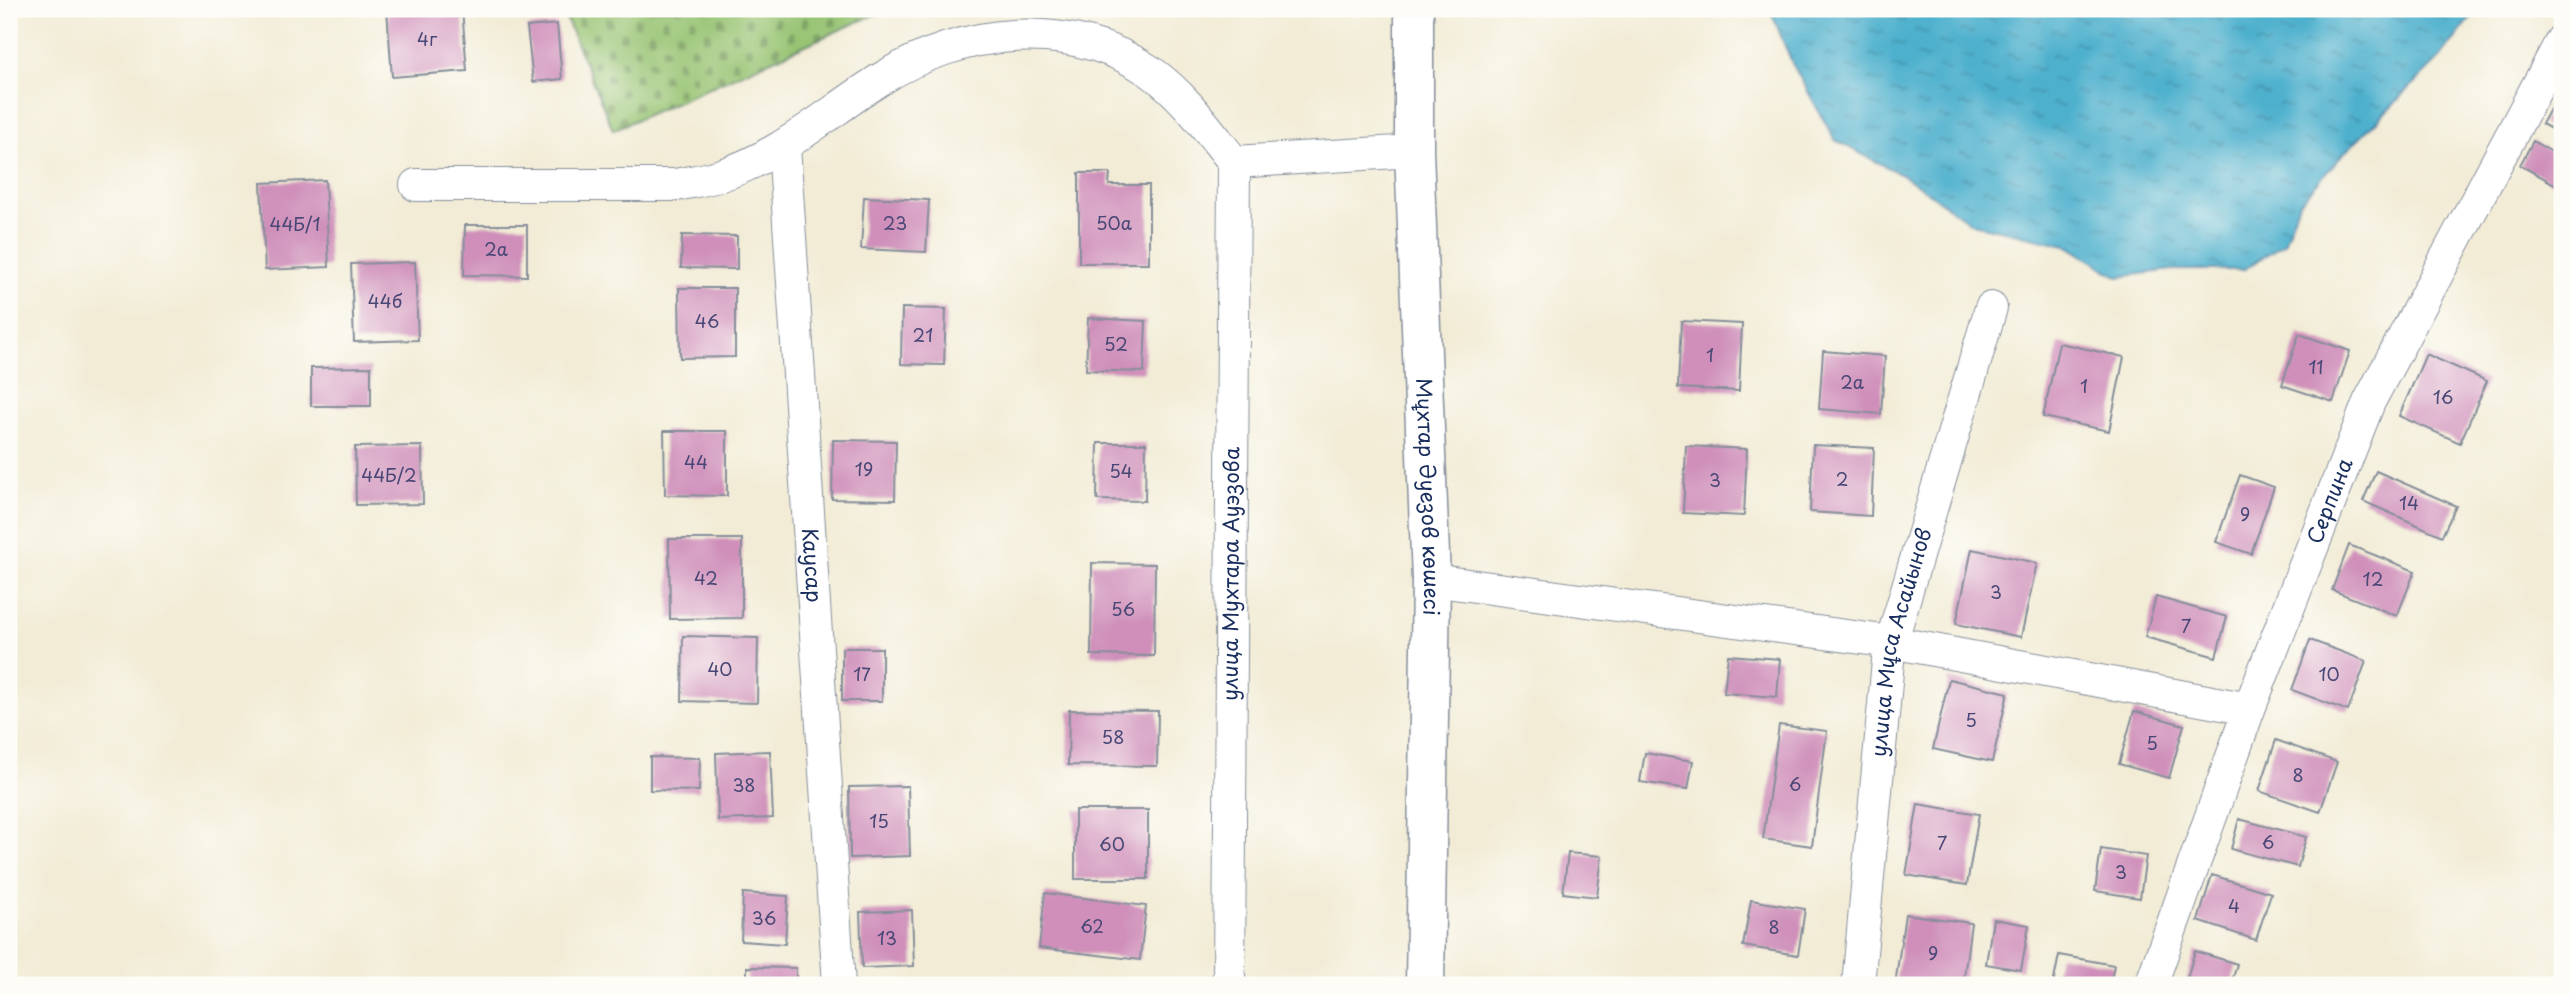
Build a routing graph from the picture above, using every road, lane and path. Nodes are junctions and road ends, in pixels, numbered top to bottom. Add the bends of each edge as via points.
1 (1414, 9) edge
2 (2562, 40) edge
3 (784, 146) junction
4 (1414, 151) junction
5 (1234, 162) junction
6 (416, 185) dead end
7 (1991, 307) dead end
8 (1431, 580) junction
9 (1891, 642) junction
10 (2249, 709) junction
11 (839, 985) edge
12 (1229, 985) edge
13 (1426, 985) edge
14 (1858, 985) edge
15 (2151, 985) edge

1 - 4 main road, Мұхтар Әуезов көшесі
2 - 10 street, Серпина via 2369,402
3 - 5 street via 883,78 922,58 967,42 1015,34 1068,38 1113,50 1153,73 1194,111
3 - 6 street via 717,177 676,185
3 - 11 street, Каусар
4 - 5 street
4 - 8 main road, Мұхтар Әуезов көшесі
5 - 12 street, улица Мухтара Ауэзова
7 - 9 street, улица Мұса Асайынов
8 - 9 street
8 - 13 main road, Мұхтар Әуезов көшесі
9 - 10 street
9 - 14 street, улица Мұса Асайынов
10 - 15 street, Серпина

